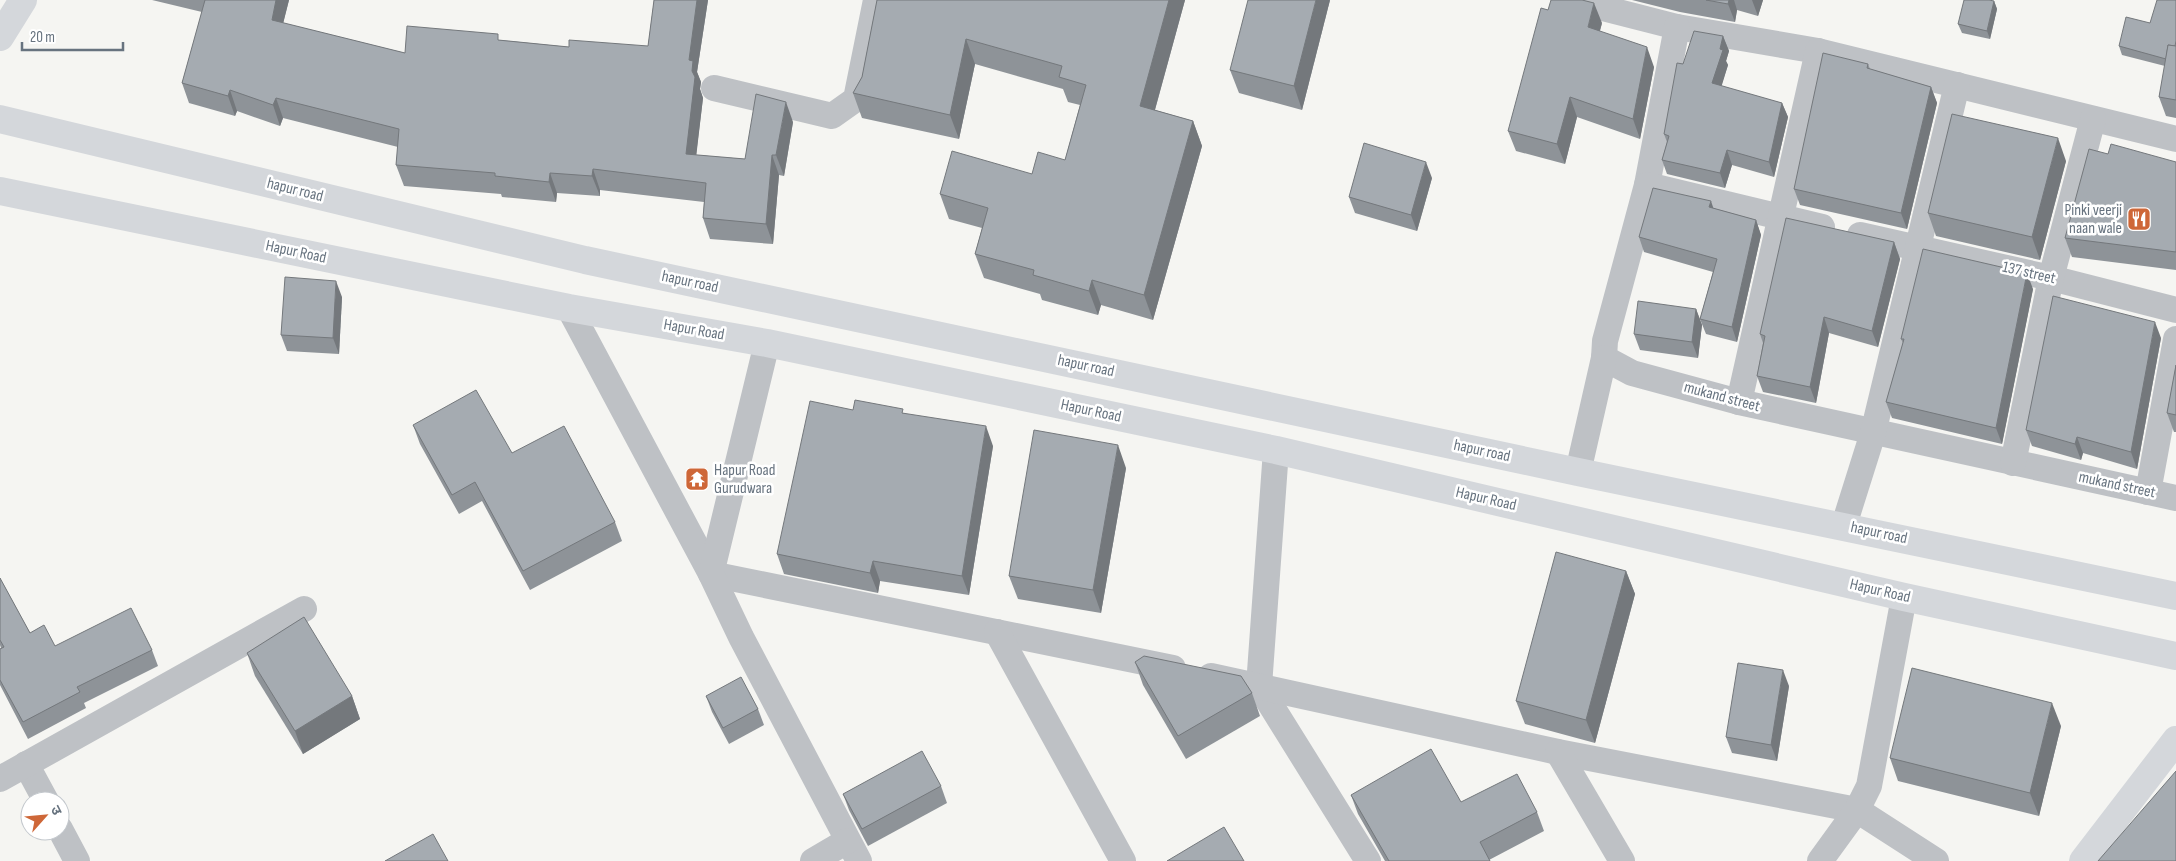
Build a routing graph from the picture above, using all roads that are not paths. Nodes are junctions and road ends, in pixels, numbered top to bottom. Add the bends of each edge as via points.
1 (23, 0) edge
2 (876, 0) edge
3 (1571, 0) edge
4 (1677, 26) junction
5 (0, 37) edge
6 (1818, 51) junction
7 (1957, 85) junction
8 (714, 88) dead end
9 (0, 119) edge
10 (2093, 119) junction
11 (2176, 139) edge
12 (1647, 185) junction
13 (0, 191) edge
14 (1781, 217) junction
15 (1918, 249) junction
16 (2051, 278) junction
17 (569, 308) junction
18 (2176, 310) edge
19 (2176, 339) edge
20 (767, 343) junction
21 (1604, 358) junction
22 (1739, 402) junction
23 (1873, 433) junction
24 (1276, 450) junction
25 (2013, 462) junction
26 (1578, 472) junction
27 (2148, 492) junction
28 (2176, 498) edge
29 (1844, 526) junction
30 (712, 574) junction
31 (1904, 596) junction
32 (2176, 596) edge
33 (304, 609) dead end
34 (997, 632) junction
35 (2176, 656) edge
36 (1259, 686) junction
37 (2176, 740) edge
38 (1558, 752) junction
39 (26, 764) junction
40 (0, 779) edge
41 (41, 791) edge
42 (1857, 810) junction
43 (66, 841) edge
44 (853, 851) edge
45 (77, 861) edge
46 (813, 861) edge
47 (1123, 861) edge
48 (1368, 861) edge
49 (1622, 861) edge
50 (1820, 861) edge
51 (1936, 861) edge
52 (2083, 861) edge

1 - 5 main road
2 - 8 street via 856,99 832,116
3 - 4 street
4 - 6 street
4 - 12 street
6 - 7 street
6 - 14 street
7 - 10 street
7 - 15 street
9 - 26 main road, hapur road via 585,260
10 - 11 street
10 - 16 street
12 - 14 street, 137 street
12 - 21 street via 1605,341
13 - 17 main road, Hapur Road
14 - 15 street, 137 street
14 - 22 street
15 - 16 street, 137 street
15 - 23 street
16 - 18 street, 137 street
16 - 25 street
17 - 20 main road, Hapur Road
17 - 30 street
19 - 27 street
20 - 24 main road, Hapur Road
20 - 30 street
21 - 22 street, mukand street via 1632,373
21 - 26 street
22 - 23 street, mukand street
23 - 25 street, mukand street
23 - 29 street
24 - 31 main road, Hapur Road
24 - 36 street
25 - 27 street, mukand street
26 - 29 main road, hapur road
27 - 28 street, mukand street
29 - 32 main road, hapur road
30 - 34 street
30 - 44 street via 741,638
31 - 35 main road, Hapur Road
31 - 42 street via 1869,786
33 - 39 street
34 - 36 street
34 - 47 street
36 - 38 street
36 - 48 street
37 - 52 main road
38 - 42 street
38 - 49 street
39 - 40 street
39 - 41 street
42 - 50 street
42 - 51 street
43 - 45 street
44 - 46 street

